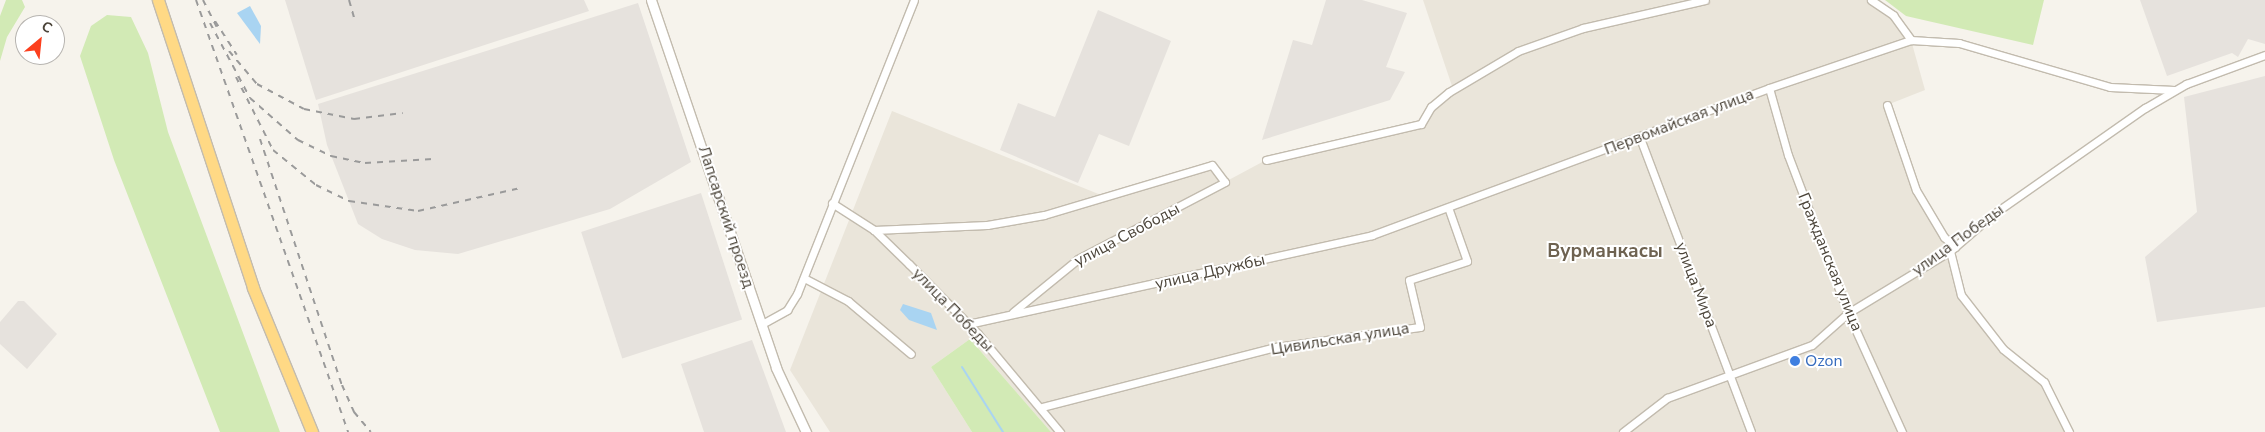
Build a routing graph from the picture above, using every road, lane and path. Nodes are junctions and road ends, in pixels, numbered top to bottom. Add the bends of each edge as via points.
1 (158, 0) edge
2 (651, 0) edge
3 (914, 0) edge
4 (1705, 0) edge
5 (1871, 0) edge
6 (1911, 40) junction
7 (2265, 55) edge
8 (1769, 88) junction
9 (2174, 90) junction
10 (1887, 105) dead end
11 (1640, 138) junction
12 (1266, 160) dead end
13 (832, 203) junction
14 (1449, 210) junction
15 (874, 230) junction
16 (1953, 249) junction
17 (804, 278) junction
18 (1848, 313) junction
19 (1010, 314) junction
20 (762, 324) junction
21 (968, 324) junction
22 (911, 354) dead end
23 (1732, 376) junction
24 (1042, 408) junction
25 (312, 432) edge
26 (806, 432) edge
27 (1060, 432) edge
28 (1623, 432) edge
29 (1751, 432) edge
30 (1902, 432) edge
31 (2069, 432) edge

1 - 25 highway via 254,288
2 - 20 street, Лапсарский проезд
3 - 13 street
4 - 12 street via 1583,28 1518,51 1449,92 1431,107 1421,124
5 - 6 street via 1893,15
6 - 8 street, Первомайская улица
6 - 9 street via 1959,43 2110,87
7 - 9 street, улица Победы
8 - 11 street, Первомайская улица
8 - 18 street, Гражданская улица via 1788,155
9 - 16 street, улица Победы via 1992,215
10 - 16 street via 1916,190
11 - 14 street, Первомайская улица
11 - 23 street, улица Мира
13 - 15 street, улица Победы
13 - 17 street
14 - 19 street, улица Дружбы via 1372,235
14 - 24 street, Цивильская улица via 1467,261 1409,280 1420,327 1276,347
15 - 19 street, улица Свободы via 987,224 1044,215 1212,165 1225,182 1078,259
15 - 21 street, улица Победы
16 - 18 street, улица Победы
16 - 31 street via 1961,295 2003,349 2044,382
17 - 20 street via 787,310
17 - 22 street via 848,301
18 - 23 street, улица Победы via 1812,345
18 - 30 street, Гражданская улица
19 - 21 street, улица Дружбы
20 - 26 street, Лапсарский проезд
21 - 24 street, улица Победы
23 - 28 street, улица Победы via 1666,398
23 - 29 street, улица Мира
24 - 27 street, улица Победы

